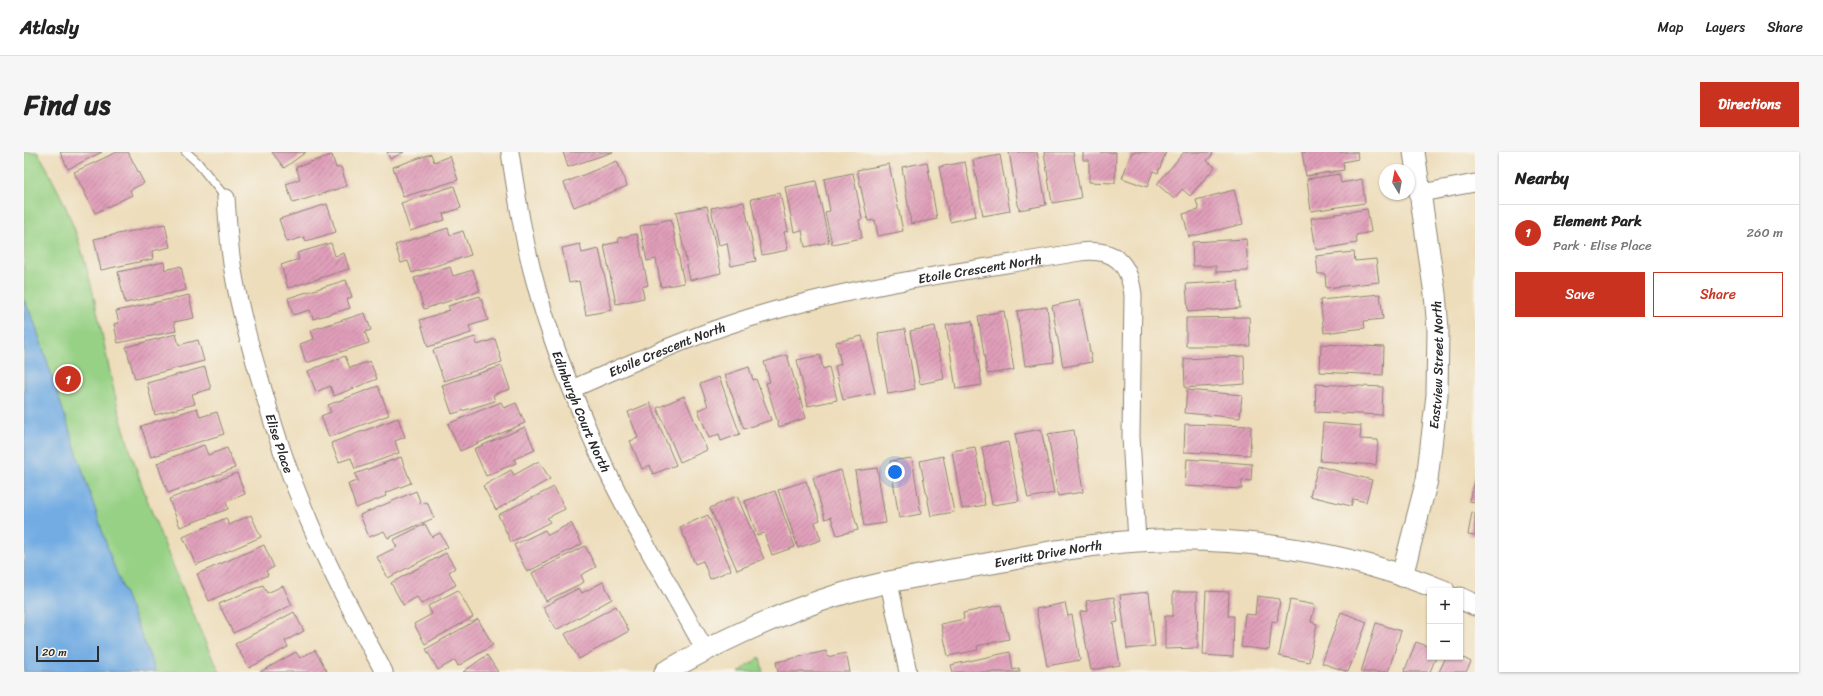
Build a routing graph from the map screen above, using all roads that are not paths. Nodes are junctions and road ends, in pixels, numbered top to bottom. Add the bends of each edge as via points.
1 (186, 152) edge
2 (510, 152) edge
3 (1414, 152) edge
4 (1475, 183) edge
5 (1421, 193) junction
6 (226, 198) joint
7 (572, 389) junction
8 (1137, 541) junction
9 (1402, 576) junction
10 (889, 583) junction
11 (1436, 588) edge
12 (1463, 599) edge
13 (1475, 605) edge
14 (705, 650) junction
15 (384, 672) edge
16 (665, 672) edge
17 (908, 672) edge

1 - 6 lane
2 - 7 street, Edinburgh Court North via 519,211 536,288
3 - 5 street, Eastview Street North
4 - 5 street
5 - 9 street, Eastview Street North via 1438,329 1438,395 1427,480
6 - 15 street, Elise Place via 232,264 239,301 279,442 326,558
7 - 8 street, Etoile Crescent North via 686,340 737,321 799,304 849,292 1072,253 1101,251 1118,259 1124,265 1132,283 1131,437
7 - 14 street, Edinburgh Court North via 615,485
8 - 9 street, Everitt Drive North via 1205,540 1319,553
8 - 10 street, Everitt Drive North via 1037,555
9 - 11 street, Everitt Drive North
10 - 14 street, Everitt Drive North via 809,605 754,626
10 - 17 street
12 - 13 street
14 - 16 street, Everitt Drive North

